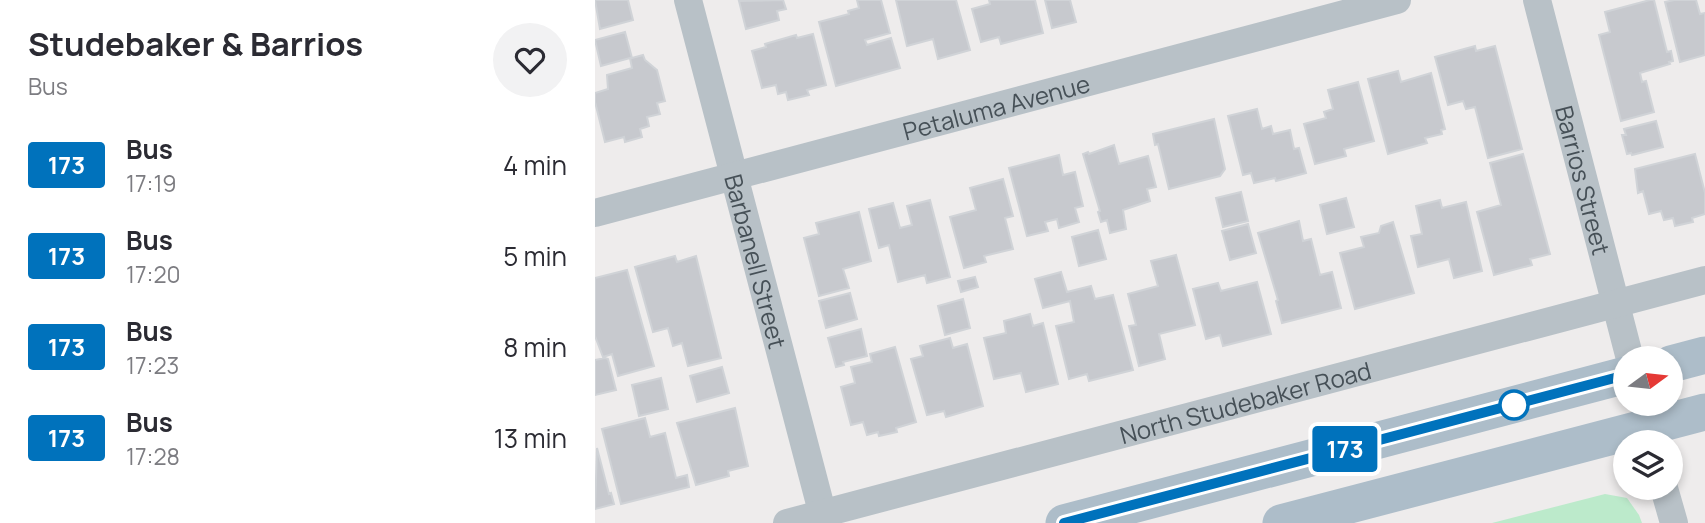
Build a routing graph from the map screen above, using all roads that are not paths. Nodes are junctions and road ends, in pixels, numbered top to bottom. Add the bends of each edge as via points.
1 (688, 0) edge
2 (1397, 0) edge
3 (1537, 0) edge
4 (735, 175) junction
5 (595, 213) edge
6 (1705, 280) edge
7 (1615, 304) junction
8 (1626, 346) edge
9 (1705, 355) edge
10 (1683, 361) edge
11 (1613, 378) edge
12 (1705, 412) edge
13 (1647, 424) edge
14 (1667, 500) edge
15 (824, 518) edge
16 (787, 523) edge
17 (1064, 523) edge
18 (1280, 523) edge
19 (1674, 523) edge

1 - 4 street, Barbanell Street
2 - 4 street, Petaluma Avenue
3 - 7 street, Barrios Street
4 - 5 street, Petaluma Avenue
4 - 15 street, Barbanell Street
6 - 7 street, North Studebaker Road
7 - 8 street, Barrios Street
7 - 15 street, North Studebaker Road
9 - 10 main road
11 - 17 main road
12 - 13 main road
13 - 18 main road
14 - 19 street
15 - 16 street, North Studebaker Road

